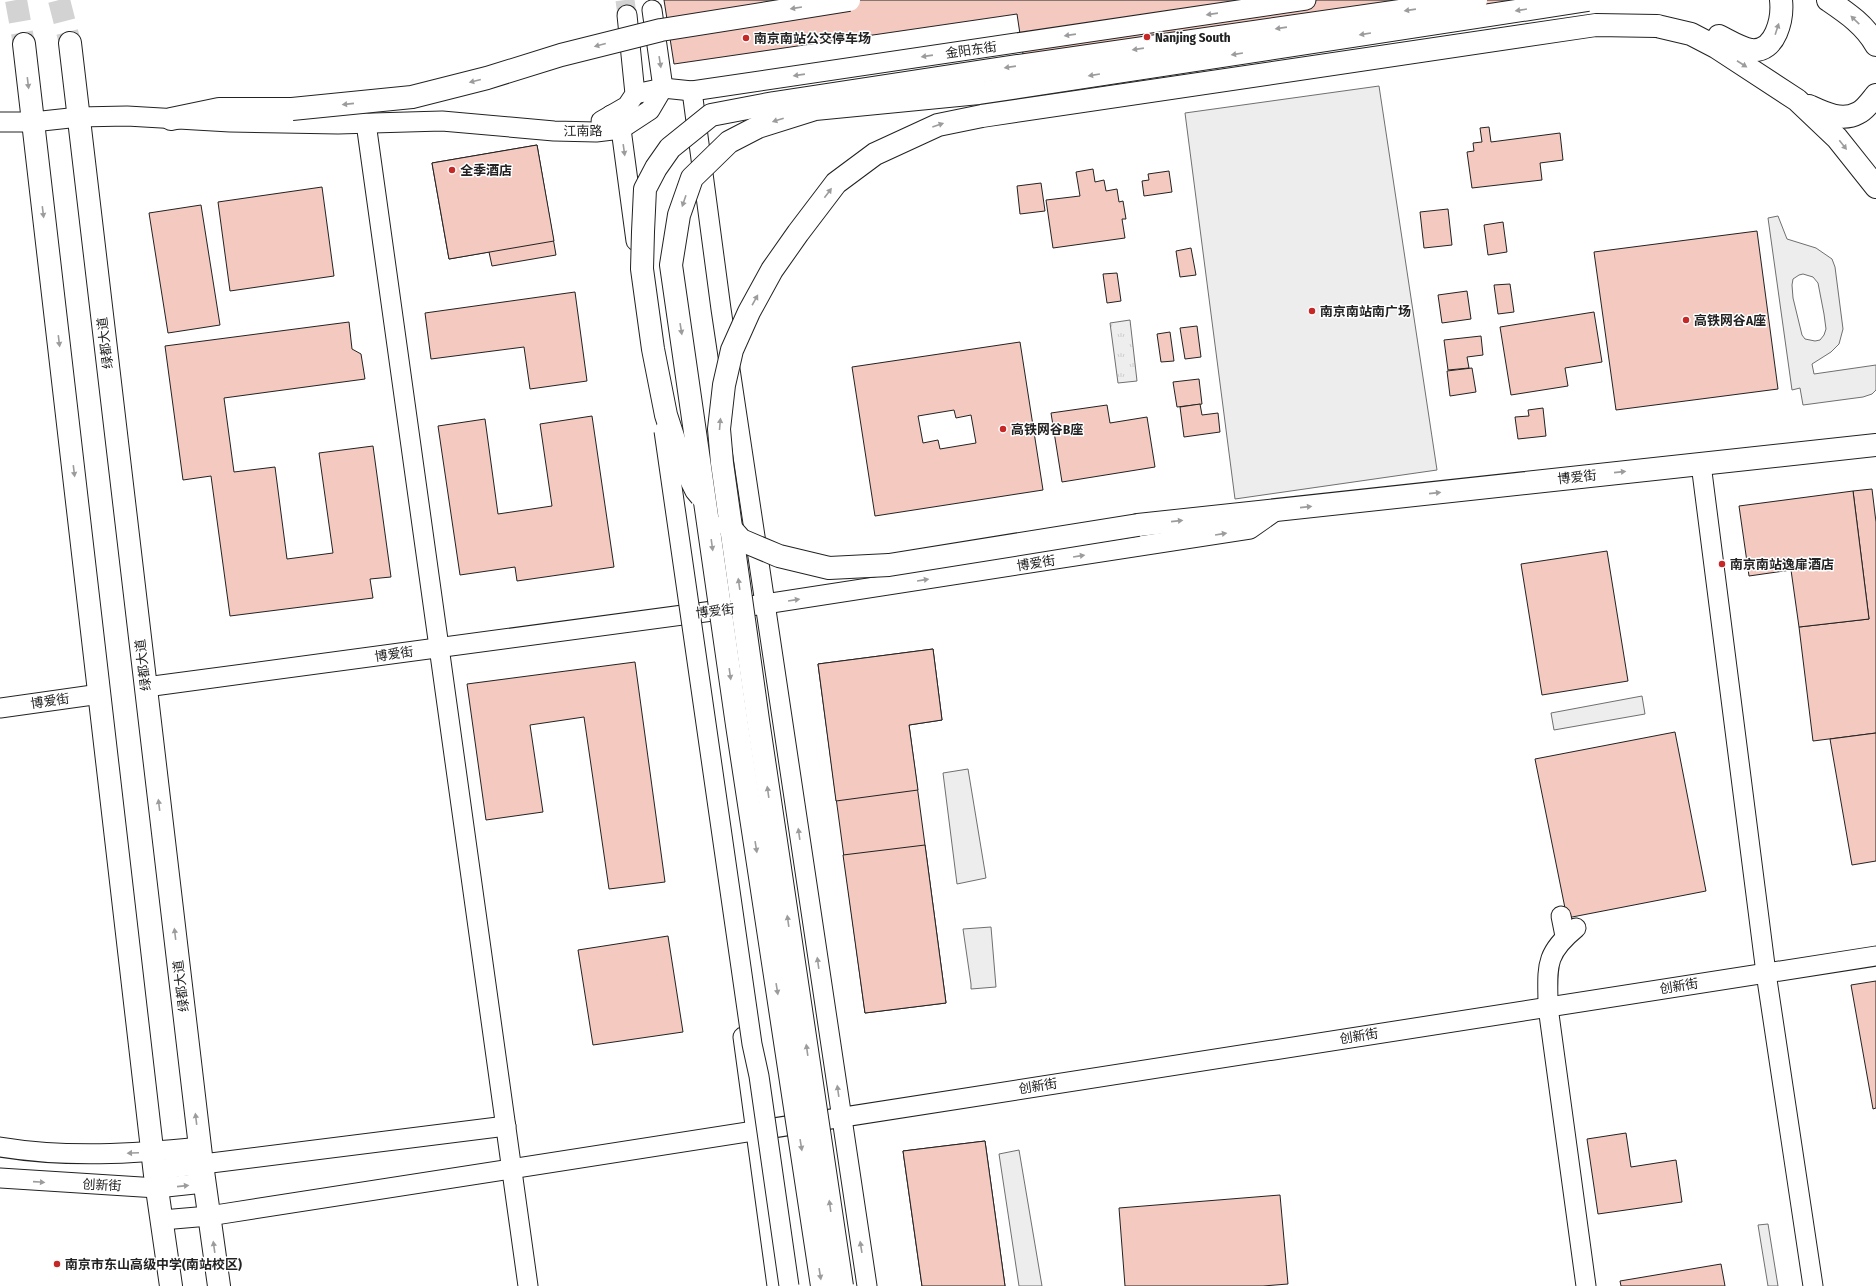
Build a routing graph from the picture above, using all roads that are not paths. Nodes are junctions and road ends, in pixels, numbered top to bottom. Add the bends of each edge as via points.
1 (849, 0) edge
2 (1306, 0) edge
3 (1476, 0) edge
4 (1588, 0) edge
5 (1781, 0) edge
6 (1828, 0) edge
7 (1856, 0) edge
8 (652, 10) dead end
9 (627, 15) tunnel mouth
10 (1876, 21) edge
11 (1656, 26) junction
12 (70, 43) tunnel mouth
13 (24, 44) tunnel mouth
14 (1876, 45) edge
15 (663, 88) junction
16 (692, 91) junction
17 (635, 94) junction
18 (1876, 95) edge
19 (1798, 100) junction
20 (78, 117) junction
21 (171, 119) junction
22 (0, 122) edge
23 (33, 122) junction
24 (616, 122) junction
25 (366, 124) junction
26 (1876, 187) edge
27 (653, 349) junction
28 (1876, 445) edge
29 (1701, 464) junction
30 (1277, 510) junction
31 (765, 604) junction
32 (686, 614) junction
33 (1722, 629) junction
34 (1739, 640) dead end
35 (440, 647) junction
36 (146, 687) junction
37 (100, 694) junction
38 (0, 708) edge
39 (1561, 916) dead end
40 (1876, 956) edge
41 (1801, 968) junction
42 (1766, 973) junction
43 (1818, 981) dead end
44 (1548, 1007) junction
45 (841, 1116) junction
46 (506, 1126) junction
47 (757, 1130) junction
48 (0, 1147) edge
49 (202, 1165) junction
50 (512, 1168) junction
51 (155, 1170) junction
52 (0, 1178) edge
53 (209, 1216) junction
54 (162, 1220) junction
55 (171, 1286) edge
56 (219, 1286) edge
57 (528, 1286) edge
58 (778, 1286) edge
59 (789, 1286) edge
60 (822, 1286) edge
61 (842, 1286) edge
62 (867, 1286) edge
63 (1586, 1286) edge
64 (1813, 1286) edge

1 -> 21 main road, bridge via 661,30 412,97 292,109 219,109
2 -> 16 street, 金阳东街
3 -> 27 main road, 博爱街, bridge via 944,77 711,115 670,148 645,189 642,269
4 -> 60 main road, bridge via 979,93 815,108 758,127 729,142 692,178 679,215 671,265 737,725
11 -> 5 main road via 1679,23 1701,28 1751,50 1762,49 1775,35 1782,9
14 -> 6 main road via 1853,17
7 - 10 main road
8 -> 15 street
9 - 17 street
11 -> 19 main road via 1691,34 1716,47
61 -> 11 main road, bridge via 758,720 719,429 724,385 732,350 772,270 836,183 875,154 938,124 1596,25
12 - 20 main road, 绿都大道
13 -> 23 main road
15 - 16 street, 金阳东街
15 - 17 street, 金阳东街
15 - 24 street, 江南路 via 650,110
16 - 31 street via 721,310
17 - 24 street, 江南路
18 - 19 main road via 1858,113 1842,117 1825,114
19 -> 26 main road via 1838,138
20 - 21 street, 江南路 via 127,116
20 - 23 street, 江南路
20 - 36 main road, 绿都大道
21 - 25 street, 江南路
22 - 23 street, 江南路
23 -> 37 main road
24 - 25 street, 江南路 via 596,132 554,132 442,121
24 -> 32 street
25 - 35 street
27 -> 30 main road, 博爱街, bridge via 666,415 679,455 696,490 741,540 778,556 829,568 889,565 1138,525
27 - 59 street, bridge
28 - 29 main road, 博爱街
30 -> 29 main road, 博爱街
29 - 33 street
31 -> 30 street, 博爱街 via 1250,529
31 - 32 street, 博爱街
45 -> 31 street
32 - 35 street, 博爱街
32 - 47 street
33 - 34 street
33 - 42 street
35 - 36 street, 博爱街
35 - 46 street
49 -> 36 main road, 绿都大道
37 - 38 street, 博爱街
37 - 51 main road
39 - 44 street via 1570,932 1551,955 1548,965
40 - 41 street, 创新街
41 - 42 street, 创新街
41 - 43 street
42 - 44 street, 创新街
42 - 64 street
44 - 45 street, 创新街
44 - 63 street
45 - 47 street, 创新街
62 -> 45 street
46 - 49 street
46 - 50 street
47 - 50 street, 创新街
47 - 58 street
51 -> 48 street, 创新街
49 - 51 street, 创新街
49 - 51 street, 创新街
49 - 53 main road, 绿都大道
50 - 53 street, 创新街
50 - 57 street
52 -> 51 street, 创新街
51 - 54 main road
53 - 54 street, 创新街
56 -> 53 main road, 绿都大道
54 - 55 main road

